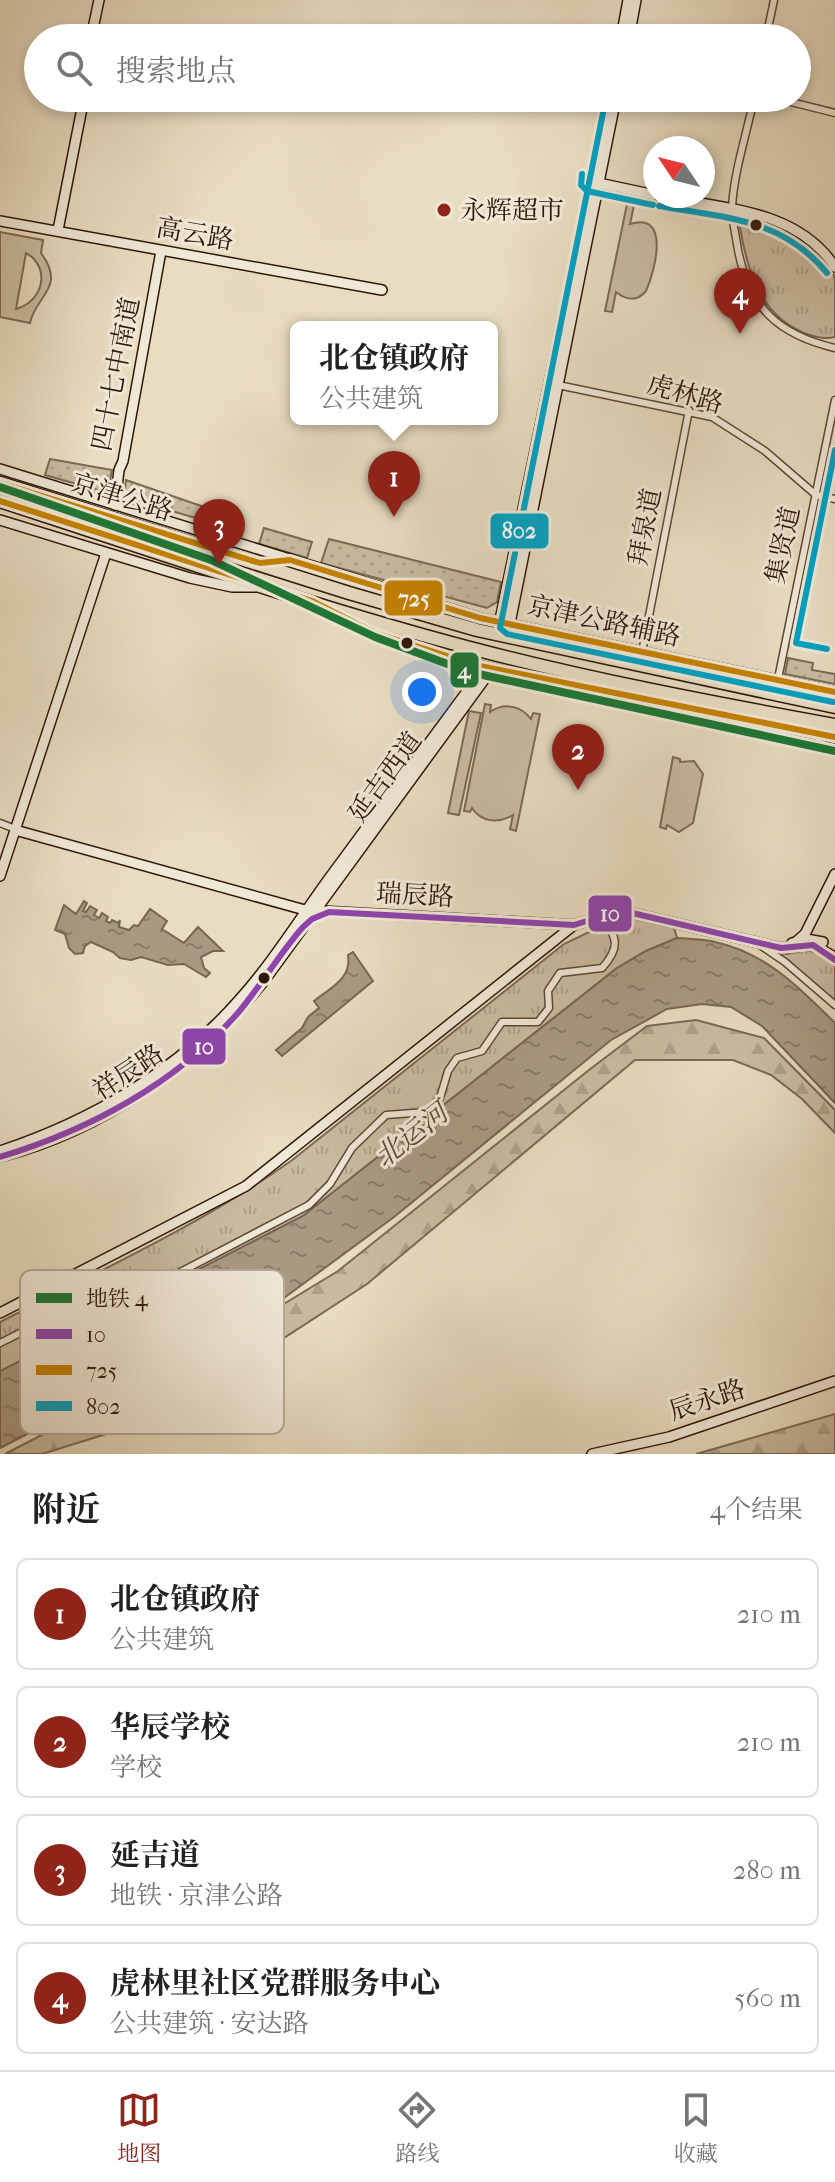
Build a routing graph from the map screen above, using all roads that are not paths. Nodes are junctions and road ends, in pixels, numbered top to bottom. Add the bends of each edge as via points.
1 (101, 0) edge
2 (628, 0) edge
3 (636, 0) edge
4 (776, 0) edge
5 (97, 24) edge
6 (624, 24) edge
7 (632, 24) edge
8 (771, 24) edge
9 (811, 107) edge
10 (79, 112) edge
11 (606, 112) edge
12 (612, 112) edge
13 (753, 112) edge
14 (835, 113) edge
15 (595, 181) junction
16 (643, 191) edge
17 (715, 205) edge
18 (715, 206) edge
19 (734, 209) junction
20 (0, 221) edge
21 (55, 230) junction
22 (161, 251) junction
23 (835, 265) edge
24 (382, 290) dead end
25 (835, 347) edge
26 (554, 384) junction
27 (835, 400) edge
28 (689, 410) junction
29 (835, 413) edge
30 (0, 469) edge
31 (0, 483) edge
32 (817, 495) junction
33 (835, 499) edge
34 (0, 501) edge
35 (115, 505) junction
36 (0, 520) edge
37 (106, 553) junction
38 (290, 560) junction
39 (260, 563) junction
40 (265, 587) junction
41 (312, 601) junction
42 (505, 623) junction
43 (477, 630) junction
44 (517, 639) junction
45 (642, 652) junction
46 (488, 668) junction
47 (779, 681) junction
48 (763, 692) junction
49 (835, 692) edge
50 (792, 697) junction
51 (835, 704) edge
52 (775, 714) junction
53 (835, 725) edge
54 (835, 737) edge
55 (0, 823) edge
56 (15, 829) junction
57 (835, 874) edge
58 (0, 876) edge
59 (835, 884) edge
60 (311, 909) junction
61 (330, 910) junction
62 (602, 916) junction
63 (577, 923) junction
64 (301, 924) junction
65 (744, 936) junction
66 (805, 937) junction
67 (834, 956) edge
68 (835, 1005) edge
69 (0, 1151) edge
70 (0, 1157) edge
71 (83, 1270) edge
72 (184, 1270) edge
73 (20, 1303) edge
74 (0, 1313) edge
75 (20, 1333) edge
76 (0, 1343) edge
77 (835, 1381) edge
78 (592, 1454) edge

1 - 5 street
2 - 6 street
3 - 7 street
4 - 8 street
9 - 14 street
10 - 21 street
11 - 15 street
12 - 15 street
13 - 19 street
15 - 16 street
15 - 26 street
17 - 19 street
18 - 19 street
19 - 23 street via 800,231
19 - 25 street via 742,266 755,299 792,334
20 - 21 street, 高云路
21 - 22 street, 高云路
22 - 24 street, 高云路
22 - 35 street, 四十七中南道
26 - 28 street, 虎林路
26 - 42 street
27 - 32 street, 集贤道
28 - 32 street, 虎林路 via 712,417 765,451
28 - 45 street, 拜泉道
29 - 32 street, 集贤道
30 - 35 street, 京津公路辅路
31 - 39 highway, 京津公路
32 - 33 street, 虎林路
32 - 47 street, 集贤道
34 - 40 highway, 京津公路
35 - 38 street, 京津公路辅路
36 - 37 street
37 - 40 street via 218,585
37 - 56 street
38 - 39 street
38 - 42 street, 京津公路辅路
39 - 43 highway, 京津公路
40 - 41 highway, 京津公路
41 - 46 street via 375,633
41 - 52 highway, 京津公路 via 534,664
42 - 43 street
42 - 44 street
42 - 45 street, 京津公路辅路
43 - 44 highway, 京津公路
44 - 48 highway, 京津公路
45 - 47 street, 京津公路辅路
46 - 54 street
46 - 60 street, 延吉西道
47 - 48 street
47 - 49 street, 京津公路辅路
47 - 50 street
48 - 50 highway, 京津公路
50 - 51 highway, 京津公路
52 - 53 highway, 京津公路
52 - 54 highway
55 - 56 street
56 - 58 street
56 - 60 street, 瑞辰路
57 - 66 street
59 - 66 street
60 - 61 street, 瑞辰路
60 - 64 street, 祥辰路
61 - 63 street, 瑞辰路
61 - 64 street
62 - 63 street, 瑞辰路
62 - 65 street, 瑞辰路 via 634,912
62 - 72 street via 615,936 614,955 602,968 560,973 548,991 549,1008 538,1022 502,1022 482,1051 457,1058 440,1098 426,1112 386,1115 352,1148 330,1184 309,1205
63 - 65 street, 瑞辰路 via 627,908
63 - 71 street via 246,1186
64 - 69 street, 祥辰路 via 238,1001 151,1077 71,1124
64 - 70 street, 祥辰路 via 226,1027 154,1085 79,1128
65 - 66 street, 瑞辰路 via 781,948
65 - 68 street via 785,962
66 - 67 street
66 - 67 street, 瑞辰路
66 - 67 street via 823,942
73 - 74 street
75 - 76 street
77 - 78 street, 辰永路 via 669,1437

